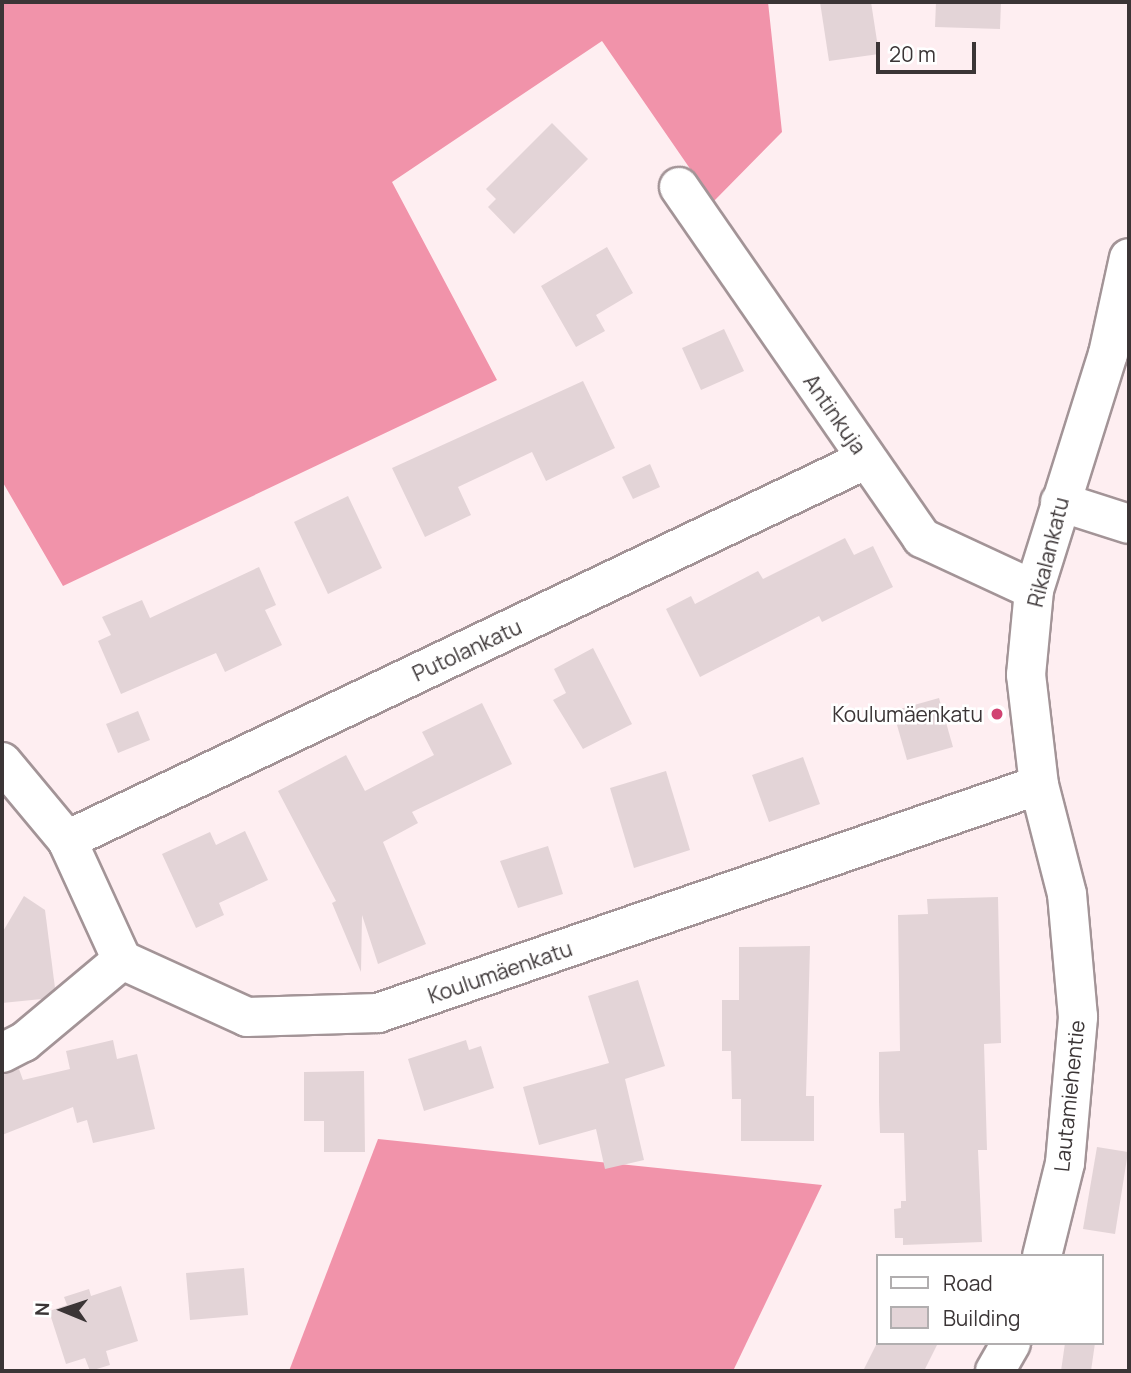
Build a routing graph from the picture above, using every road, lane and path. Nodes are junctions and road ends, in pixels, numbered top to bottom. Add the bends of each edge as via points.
1 (679, 187) dead end
2 (1129, 258) edge
3 (867, 459) junction
4 (1060, 502) junction
5 (1129, 524) edge
6 (1034, 590) junction
7 (2, 762) edge
8 (1039, 785) junction
9 (67, 840) junction
10 (122, 960) junction
11 (1074, 976) joint
12 (2, 1052) edge
13 (1042, 1254) edge
14 (1010, 1345) edge
15 (995, 1371) edge

1 - 3 street, Antinkuja
2 - 4 street, Rikalankatu via 1108,354
3 - 6 street, Antinkuja via 922,538
3 - 9 street, Putolankatu
4 - 5 street
4 - 6 street, Rikalankatu
6 - 8 street, Rikalankatu via 1026,675
7 - 9 street
8 - 10 street, Koulumäenkatu via 377,1013 247,1017
8 - 11 street, Rikalankatu via 1067,894
9 - 10 street
10 - 12 street via 24,1042
11 - 13 street, Lautamiehentie via 1078,1017 1065,1163
14 - 15 street

